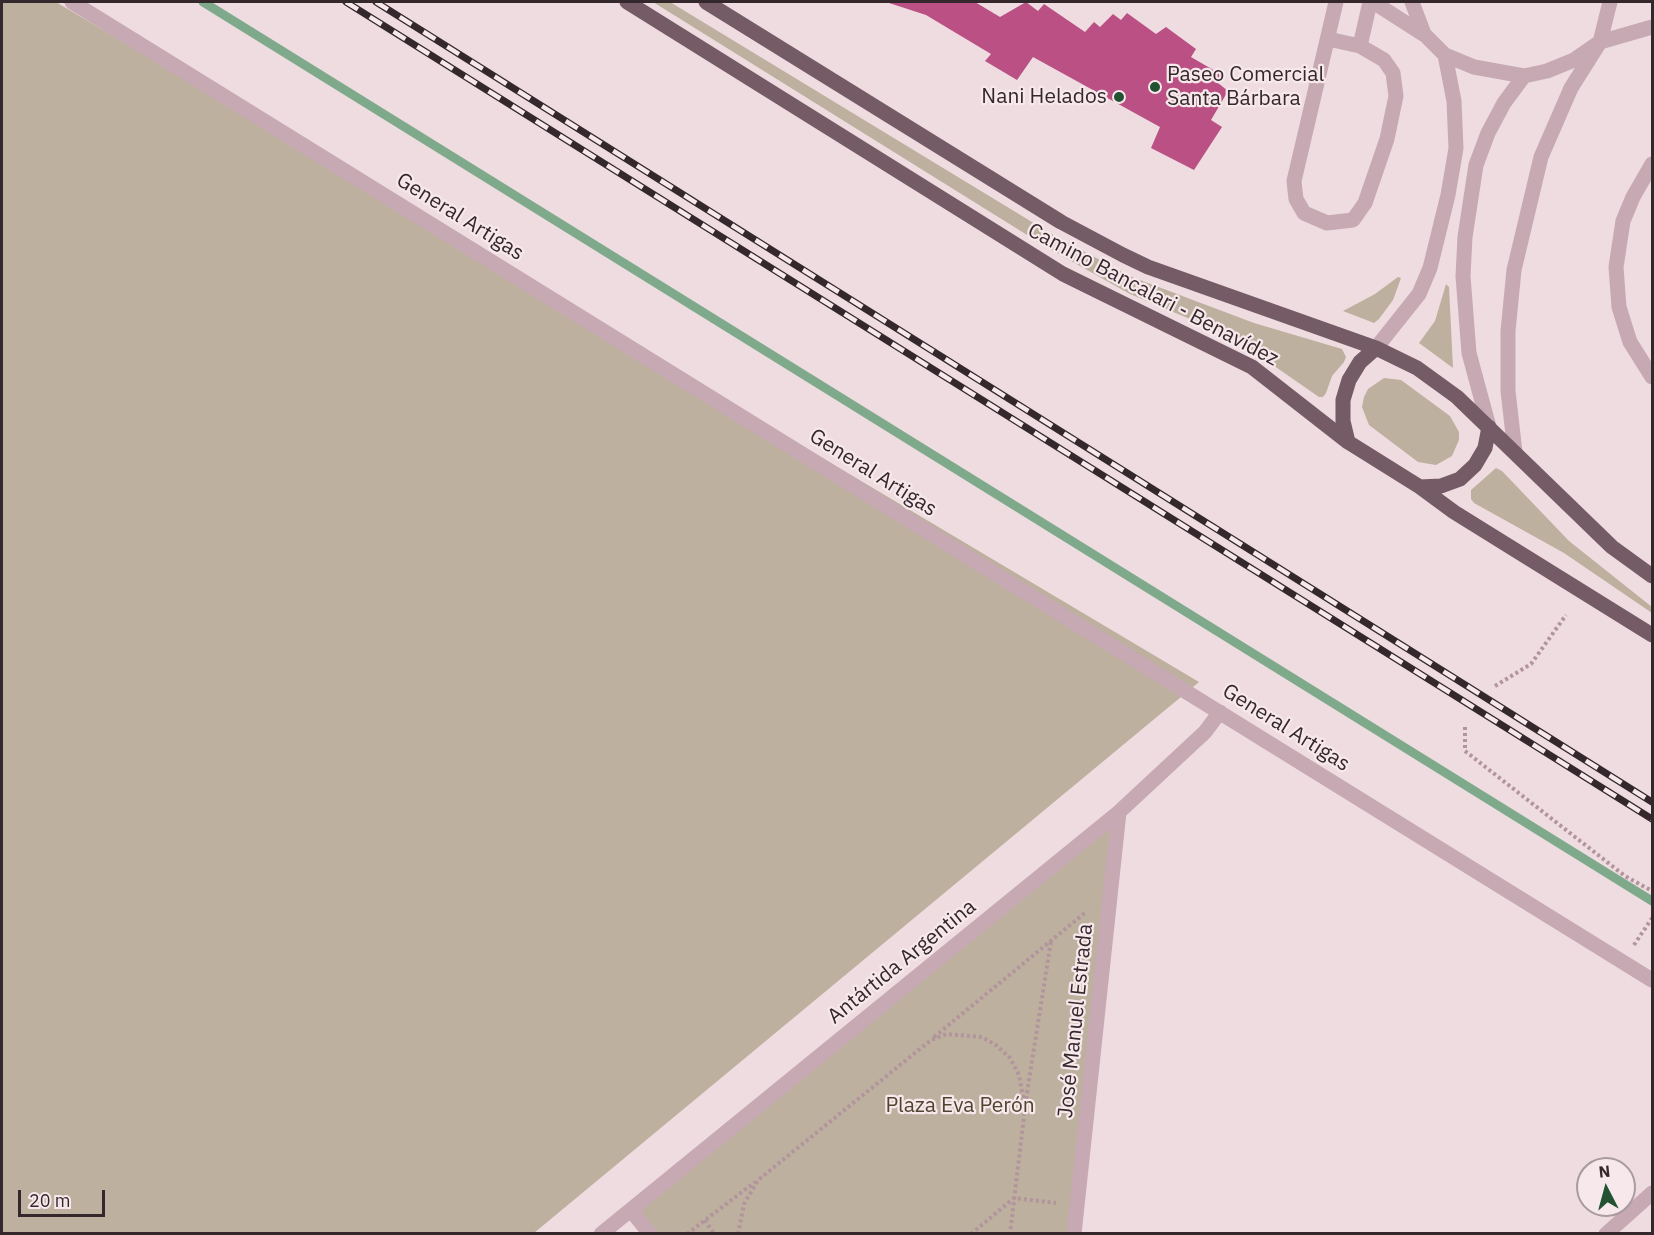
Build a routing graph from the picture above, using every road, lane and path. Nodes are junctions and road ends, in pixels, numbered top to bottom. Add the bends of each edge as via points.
1 (72, 2) edge
2 (627, 2) edge
3 (706, 2) edge
4 (1336, 2) edge
5 (1371, 2) edge
6 (1412, 2) edge
7 (1610, 2) edge
8 (1653, 27) edge
9 (1424, 34) junction
10 (1328, 39) junction
11 (1600, 42) junction
12 (1360, 46) junction
13 (1445, 55) junction
14 (1524, 76) junction
15 (1653, 164) edge
16 (1376, 348) junction
17 (1653, 377) edge
18 (1489, 427) junction
19 (1348, 442) junction
20 (1515, 452) junction
21 (1420, 487) junction
22 (1653, 576) edge
23 (1566, 615) dead end
24 (1653, 635) edge
25 (1495, 686) dead end
26 (1220, 712) junction
27 (1465, 727) dead end
28 (1119, 812) junction
29 (1653, 891) edge
30 (1110, 892) junction
31 (1051, 941) junction
32 (1653, 980) edge
33 (931, 1040) junction
34 (1025, 1108) junction
35 (758, 1180) junction
36 (1653, 1193) edge
37 (1014, 1198) junction
38 (1077, 1205) junction
39 (631, 1210) junction
40 (705, 1220) junction
41 (601, 1233) edge
42 (650, 1233) edge
43 (687, 1233) edge
44 (714, 1233) edge
45 (738, 1233) edge
46 (971, 1233) edge
47 (1010, 1233) edge
48 (1074, 1233) edge
49 (1606, 1233) edge

1 - 26 street, General Artigas
2 - 19 main road, Camino Bancalari - Benavídez via 1063,274 1252,367
3 - 16 main road, Camino Bancalari - Benavídez via 1011,192 1123,255
4 - 10 street
5 - 9 street
5 - 12 street
6 - 9 street
7 - 11 street
8 - 11 street
9 - 13 street
10 - 12 street
10 - 12 street via 1294,181 1296,199 1304,213 1327,223 1353,220 1365,203 1387,139 1396,96 1394,73 1389,66
11 - 14 street via 1574,60
11 - 20 street via 1554,121 1522,230 1508,331 1508,391
13 - 14 street via 1474,67
13 - 16 street via 1454,101 1456,148 1448,195 1430,268 1419,294
14 - 18 street via 1504,103 1476,165 1465,237 1463,295 1469,353
15 - 17 street via 1623,221 1616,267 1619,307 1629,342
16 - 18 main road, Camino Bancalari - Benavídez via 1416,368 1457,397
16 - 19 main road via 1360,362 1346,390 1343,421
18 - 20 main road, Camino Bancalari - Benavídez
18 - 21 main road via 1485,448 1460,479 1441,486
19 - 21 main road, Camino Bancalari - Benavídez
20 - 22 main road, Camino Bancalari - Benavídez via 1612,547
21 - 24 main road, Camino Bancalari - Benavídez
23 - 25 path via 1531,664
26 - 28 street, Antártida Argentina via 1205,732
26 - 32 street, General Artigas
27 - 29 path via 1465,752 1625,876
28 - 30 street, José Manuel Estrada
28 - 39 street, Antártida Argentina
30 - 31 path
30 - 38 street, José Manuel Estrada
31 - 33 path
31 - 34 path
33 - 34 path via 947,1034 965,1035 982,1037 996,1045 1010,1058 1019,1075
33 - 35 path
34 - 37 path
35 - 40 path
35 - 45 path via 744,1204
36 - 49 street
37 - 38 path
37 - 46 path
37 - 47 path
38 - 48 street, José Manuel Estrada
39 - 41 street, Antártida Argentina
39 - 42 street
40 - 43 path
40 - 44 path

